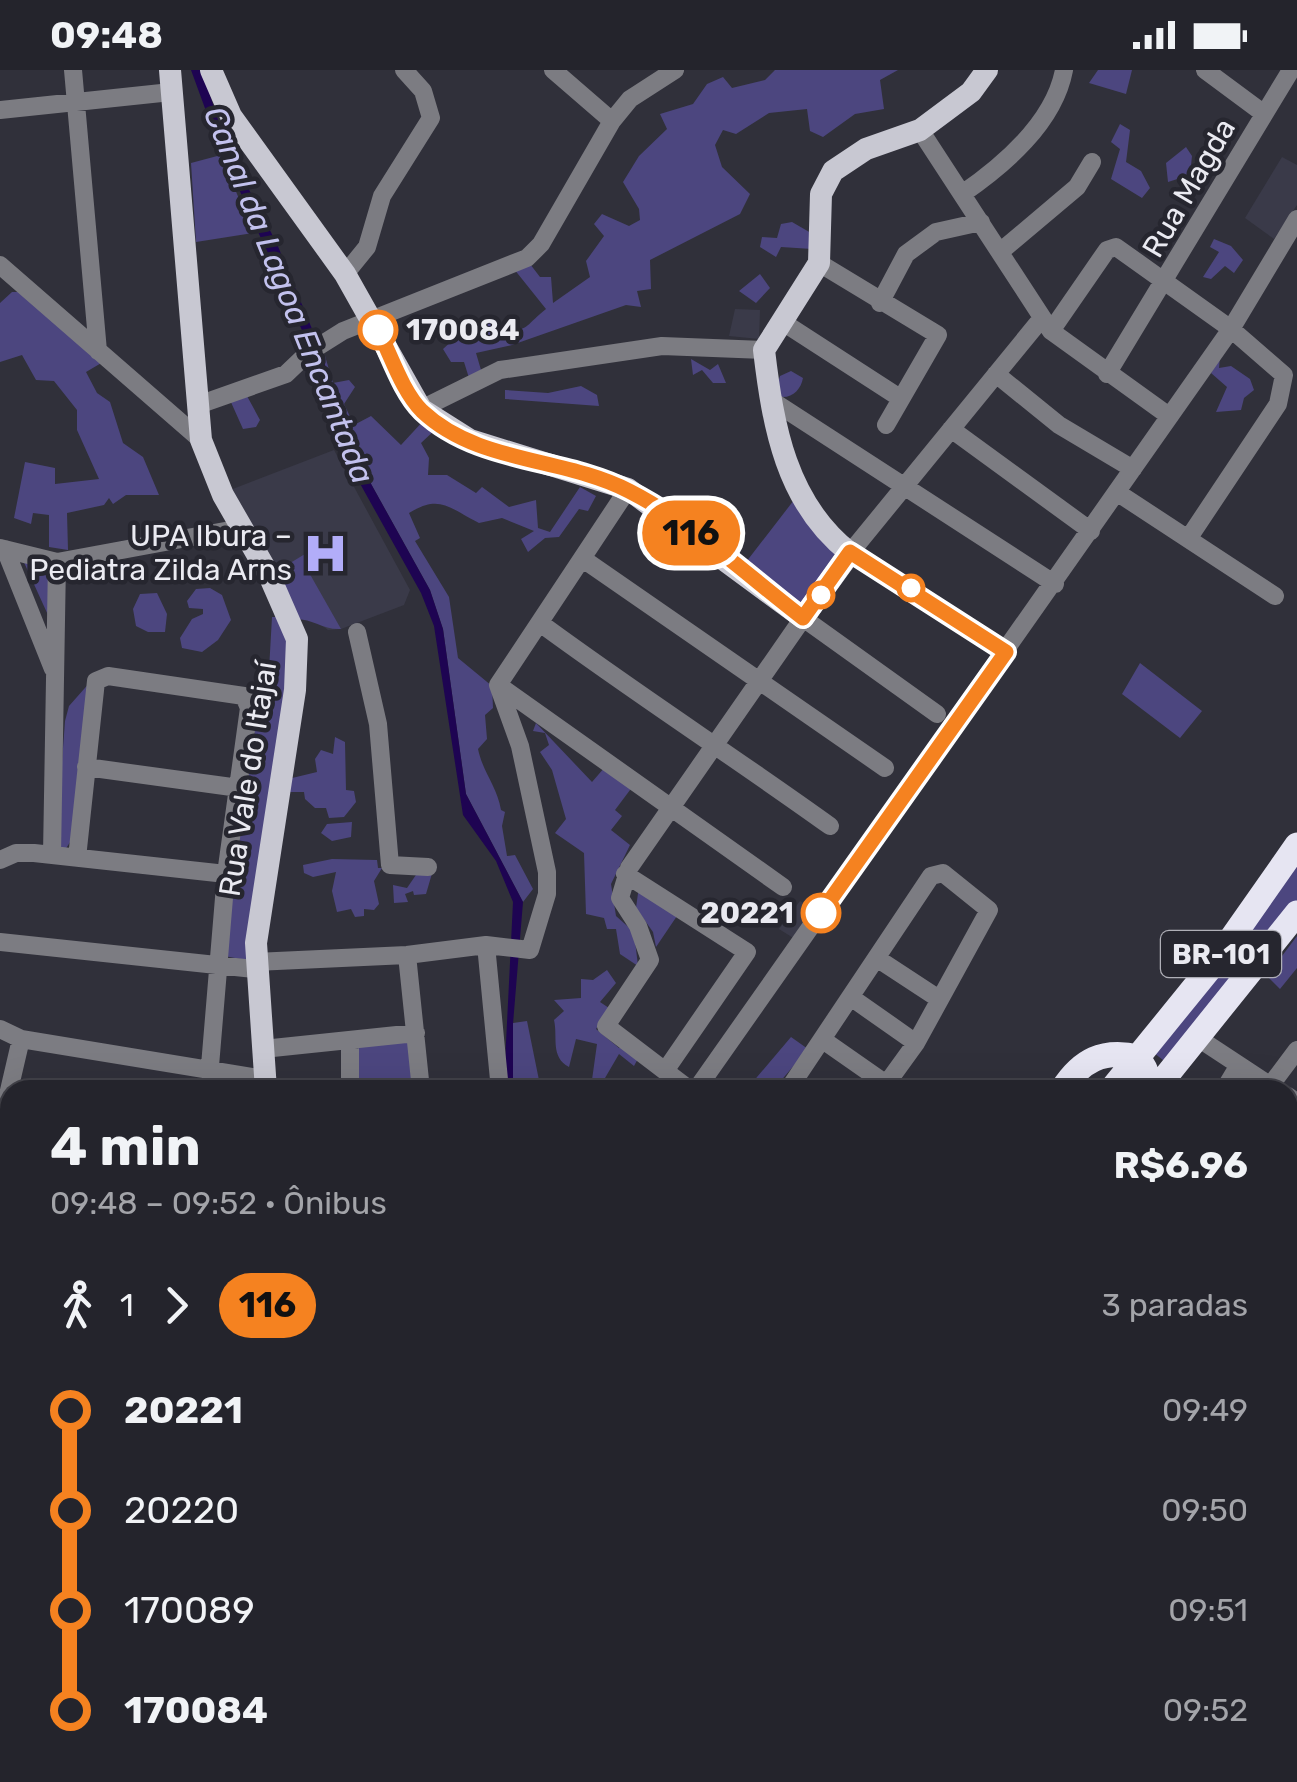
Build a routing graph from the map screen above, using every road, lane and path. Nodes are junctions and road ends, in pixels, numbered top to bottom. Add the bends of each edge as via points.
1 (73, 70) edge
2 (211, 70) edge
3 (404, 70) edge
4 (552, 70) edge
5 (675, 70) edge
6 (986, 70) edge
7 (1064, 70) edge
8 (1205, 70) edge
9 (1291, 70) edge
10 (170, 81) edge
11 (76, 104) junction
12 (0, 110) edge
13 (1263, 113) junction
14 (612, 121) junction
15 (920, 130) junction
16 (1092, 162) dead end
17 (962, 194) junction
18 (1297, 220) edge
19 (980, 222) junction
20 (1000, 252) junction
21 (818, 263) junction
22 (0, 265) edge
23 (345, 274) junction
24 (1166, 282) junction
25 (880, 303) junction
26 (374, 320) junction
27 (780, 321) junction
28 (1047, 324) junction
29 (1231, 329) junction
30 (764, 350) junction
31 (98, 351) junction
32 (996, 374) junction
33 (1107, 374) junction
34 (900, 398) junction
35 (771, 400) junction
36 (201, 404) junction
37 (421, 410) junction
38 (1169, 416) junction
39 (886, 425) dead end
40 (952, 428) junction
41 (201, 440) junction
42 (1134, 469) junction
43 (904, 483) junction
44 (628, 490) junction
45 (1118, 493) junction
46 (240, 528) junction
47 (1091, 532) junction
48 (1188, 539) junction
49 (2, 549) edge
50 (850, 552) junction
51 (584, 559) junction
52 (56, 562) junction
53 (1055, 584) junction
54 (1275, 596) dead end
55 (803, 618) junction
56 (540, 622) junction
57 (357, 632) dead end
58 (1006, 652) junction
59 (58, 680) junction
60 (758, 683) junction
61 (498, 685) junction
62 (937, 714) dead end
63 (716, 745) junction
64 (86, 766) junction
65 (884, 768) dead end
66 (239, 788) junction
67 (671, 809) junction
68 (830, 826) dead end
69 (1297, 845) edge
70 (52, 856) junction
71 (77, 858) junction
72 (2, 859) edge
73 (428, 867) dead end
74 (226, 874) junction
75 (625, 874) junction
76 (782, 887) dead end
77 (1297, 914) edge
78 (0, 942) edge
79 (494, 945) junction
80 (407, 956) junction
81 (878, 959) junction
82 (216, 965) junction
83 (255, 966) junction
84 (852, 998) junction
85 (938, 999) junction
86 (0, 1029) edge
87 (416, 1033) junction
88 (1198, 1038) junction
89 (21, 1039) junction
90 (822, 1040) junction
91 (350, 1041) junction
92 (916, 1043) junction
93 (263, 1049) junction
94 (1297, 1050) edge
95 (1142, 1052) junction
96 (1239, 1065) junction
97 (1172, 1069) junction
98 (665, 1071) junction
99 (12, 1080) edge
100 (205, 1080) edge
101 (209, 1080) edge
102 (266, 1080) edge
103 (350, 1080) edge
104 (420, 1080) edge
105 (500, 1080) edge
106 (678, 1080) edge
107 (700, 1080) edge
108 (801, 1080) edge
109 (875, 1080) edge
110 (889, 1080) edge
111 (1072, 1080) edge
112 (1119, 1080) edge
113 (1147, 1080) edge
114 (1163, 1080) edge
115 (1230, 1080) edge
116 (1262, 1080) edge
117 (1279, 1080) edge

1 - 11 street
2 - 23 main road via 231,116
3 - 23 street via 424,91 431,118 382,196 366,247
4 - 14 street
5 - 14 street via 630,99
6 - 15 main road via 971,92
7 - 17 street via 1026,139 1000,168
8 - 13 street
9 - 13 street, Rua Magda
10 - 11 street
10 - 36 main road
11 - 12 street
11 - 31 street
13 - 24 street, Rua Magda
14 - 26 street via 526,258
15 - 17 street
15 - 21 main road via 866,149 833,171 820,194
16 - 20 street via 1077,187
17 - 19 street
18 - 29 street
19 - 20 street
19 - 25 street via 936,232 906,254
20 - 28 street
21 - 25 street
21 - 27 main road
22 - 31 street
23 - 26 main road
24 - 28 street via 1109,248
24 - 29 street
24 - 33 street, Rua Magda
25 - 34 street via 938,336
26 - 36 street via 314,349 286,374
26 - 37 main road
27 - 30 main road
27 - 34 street
28 - 32 street
28 - 33 street
29 - 38 street
29 - 48 street via 1284,375 1285,384
30 - 35 main road
30 - 37 street via 662,346 500,370
31 - 41 street
32 - 40 street
32 - 42 street via 1059,425
33 - 38 street
34 - 39 street
35 - 43 street
35 - 50 main road via 780,447 801,497
36 - 41 main road
37 - 44 main road via 470,440
38 - 42 street
40 - 43 street
40 - 47 street
41 - 46 main road, Rua Vale do Itajaí
42 - 45 street
43 - 50 street
43 - 53 street
44 - 51 street
44 - 55 main road
45 - 47 street
45 - 48 street
46 - 52 street
46 - 83 main road, Rua Vale do Itajaí via 292,620 298,653
47 - 53 street
48 - 54 street
49 - 52 street
49 - 59 street
50 - 55 main road
50 - 58 street
51 - 56 street
51 - 60 street
52 - 59 street
53 - 58 street
55 - 60 street
55 - 62 street
56 - 61 street
56 - 63 street
57 - 73 street via 378,724 390,865
58 - 107 street
59 - 70 street
60 - 63 street
60 - 65 street
61 - 67 street
61 - 79 street via 520,746 548,872 530,950
63 - 67 street
63 - 68 street
64 - 66 street
64 - 66 street via 96,681 108,676 244,696 249,708
64 - 71 street
66 - 74 street
67 - 75 street
67 - 76 street
69 - 95 highway, BR-101
70 - 71 street
70 - 72 street via 24,852
71 - 74 street
74 - 82 street
75 - 98 street via 620,898 650,960 606,1023
75 - 98 street via 747,952
77 - 88 highway, BR-101
78 - 82 street
79 - 80 street
79 - 105 street
80 - 83 street
80 - 87 street
81 - 84 street
81 - 85 street
81 - 85 street via 931,876 943,873 989,907
82 - 83 street
82 - 101 street
83 - 93 main road, Rua Vale do Itajaí
84 - 90 street
84 - 92 street
85 - 92 street
86 - 89 street
87 - 91 street
87 - 104 street
88 - 96 street
88 - 97 highway, BR-101
89 - 99 street
89 - 100 street
90 - 108 street
90 - 109 street
91 - 93 street
91 - 103 street
92 - 110 street
93 - 102 main road, Rua Vale do Itajaí
94 - 117 street
95 - 97 highway via 1152,1066
95 - 111 highway via 1094,1057
95 - 112 highway, BR-101
95 - 113 highway
96 - 115 street
96 - 116 street
97 - 114 highway, BR-101
98 - 106 street

